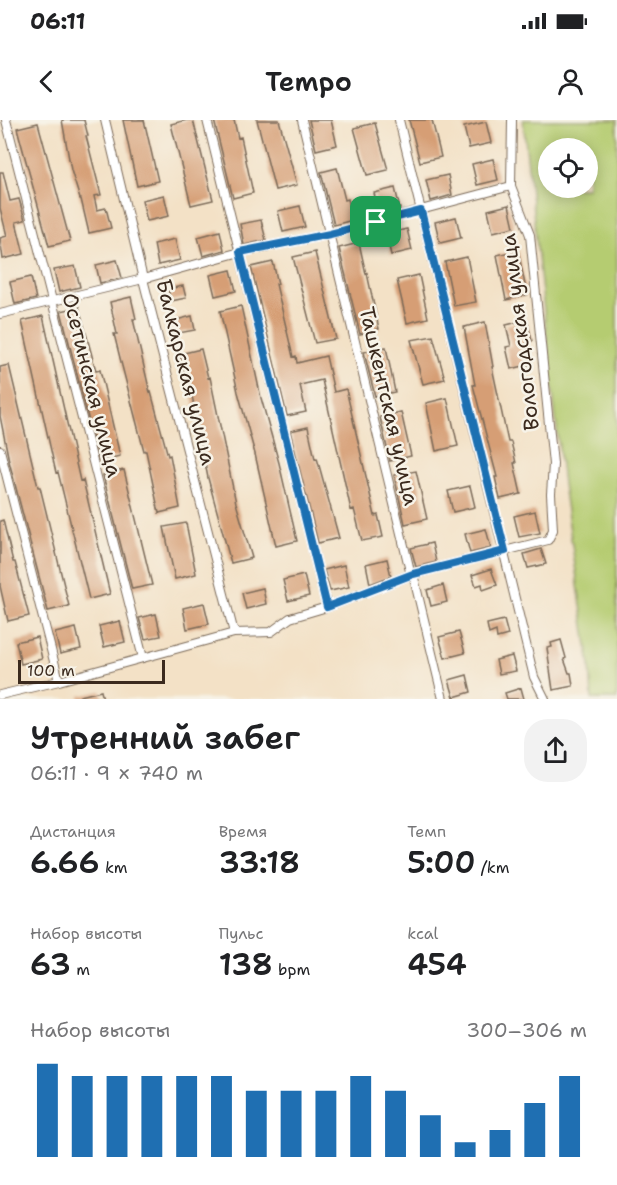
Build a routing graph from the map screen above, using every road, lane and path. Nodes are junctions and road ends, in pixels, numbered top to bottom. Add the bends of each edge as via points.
1 (6, 120) edge
2 (105, 120) edge
3 (207, 120) edge
4 (302, 120) edge
5 (399, 120) edge
6 (512, 120) edge
7 (511, 186) junction
8 (421, 211) junction
9 (330, 234) junction
10 (240, 252) junction
11 (143, 279) junction
12 (53, 302) junction
13 (0, 314) edge
14 (0, 450) edge
15 (505, 551) junction
16 (413, 574) junction
17 (327, 607) junction
18 (234, 633) junction
19 (143, 658) junction
20 (59, 681) junction
21 (0, 695) edge
22 (443, 699) edge
23 (544, 699) edge

1 - 12 street, Осетинская улица
2 - 11 street, Балкарская улица
3 - 10 street
4 - 9 street, Ташкентская улица
5 - 8 street
6 - 7 street, Вологодская улица
7 - 8 street
7 - 15 street, Вологодская улица via 530,235 553,464 553,530 548,540
8 - 9 street
8 - 15 street
9 - 10 street
9 - 16 street, Ташкентская улица
10 - 11 street
10 - 17 street
11 - 12 street
11 - 18 street, Балкарская улица
12 - 13 street
12 - 19 street, Осетинская улица
14 - 20 street
15 - 16 street
15 - 23 street via 534,676
16 - 17 street
16 - 22 street, Ташкентская улица
17 - 18 street via 290,618 271,632
18 - 19 street
19 - 20 street
20 - 21 street

